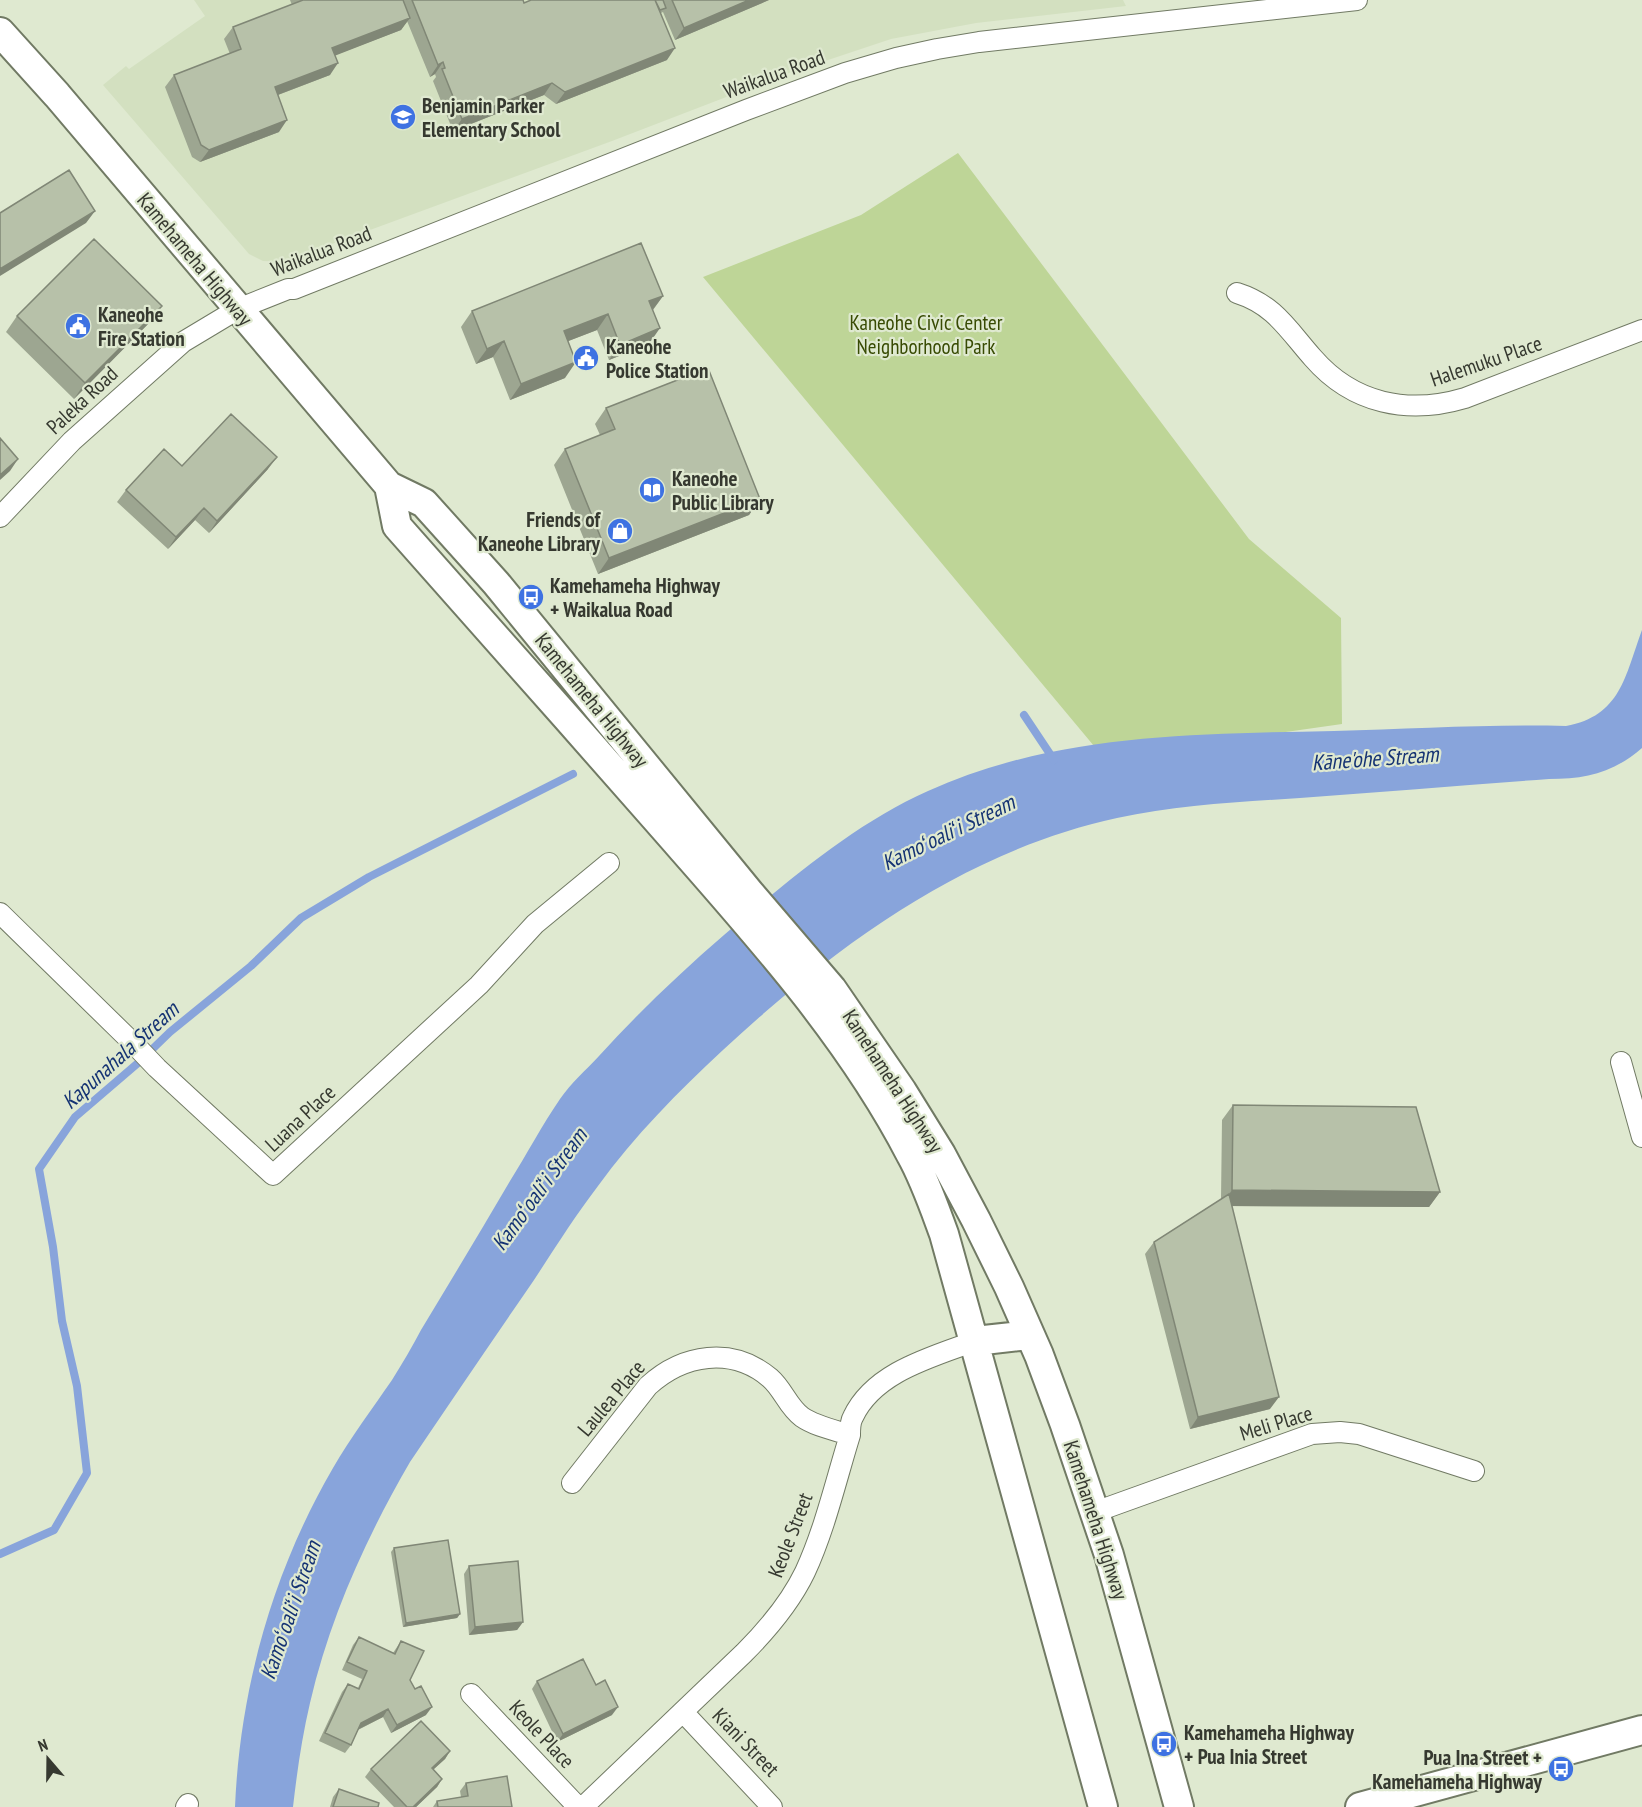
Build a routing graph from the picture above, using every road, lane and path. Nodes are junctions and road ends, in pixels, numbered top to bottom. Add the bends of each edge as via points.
1 (1357, 0) edge
2 (0, 32) edge
3 (1237, 293) dead end
4 (238, 309) junction
5 (1642, 330) edge
6 (0, 517) edge
7 (609, 863) dead end
8 (0, 914) edge
9 (819, 993) junction
10 (1622, 1062) dead end
11 (1642, 1137) edge
12 (1029, 1335) junction
13 (975, 1341) junction
14 (850, 1435) junction
15 (1474, 1471) dead end
16 (572, 1483) dead end
17 (1095, 1512) junction
18 (471, 1694) dead end
19 (683, 1712) junction
20 (1642, 1730) edge
21 (578, 1807) edge
22 (583, 1807) edge
23 (772, 1807) edge
24 (1103, 1807) edge
25 (1179, 1807) edge
26 (1360, 1807) edge

1 - 4 street, Waikalua Road via 979,42 896,58 746,110
2 - 4 main road, Kamehameha Highway
3 - 5 street, Halemuku Place via 1271,309 1315,361 1347,387 1366,397 1405,406 1445,404 1465,398
4 - 6 street, Paleka Road via 183,342 72,441
4 - 9 main road, Kamehameha Highway via 389,486 424,503 496,584
7 - 8 street, Luana Place via 535,924 479,985 273,1176
9 - 12 main road, Kamehameha Highway via 902,1091 976,1220
9 - 13 main road, Kamehameha Highway via 836,1036 880,1100 930,1195
10 - 11 street
12 - 13 main road
12 - 17 main road, Kamehameha Highway
13 - 14 street, Keole Street via 910,1366 880,1384 852,1418
13 - 24 main road, Kamehameha Highway
14 - 16 street, Laulea Place via 804,1419 781,1389 750,1365 727,1358 693,1359 676,1365 648,1386
14 - 19 street, Keole Street via 813,1553 794,1593 763,1635
15 - 17 street, Meli Place via 1359,1434 1312,1434
17 - 25 main road, Kamehameha Highway
18 - 21 street, Keole Place
19 - 22 street, Keole Street
19 - 23 street, Kiani Street
20 - 26 main road

